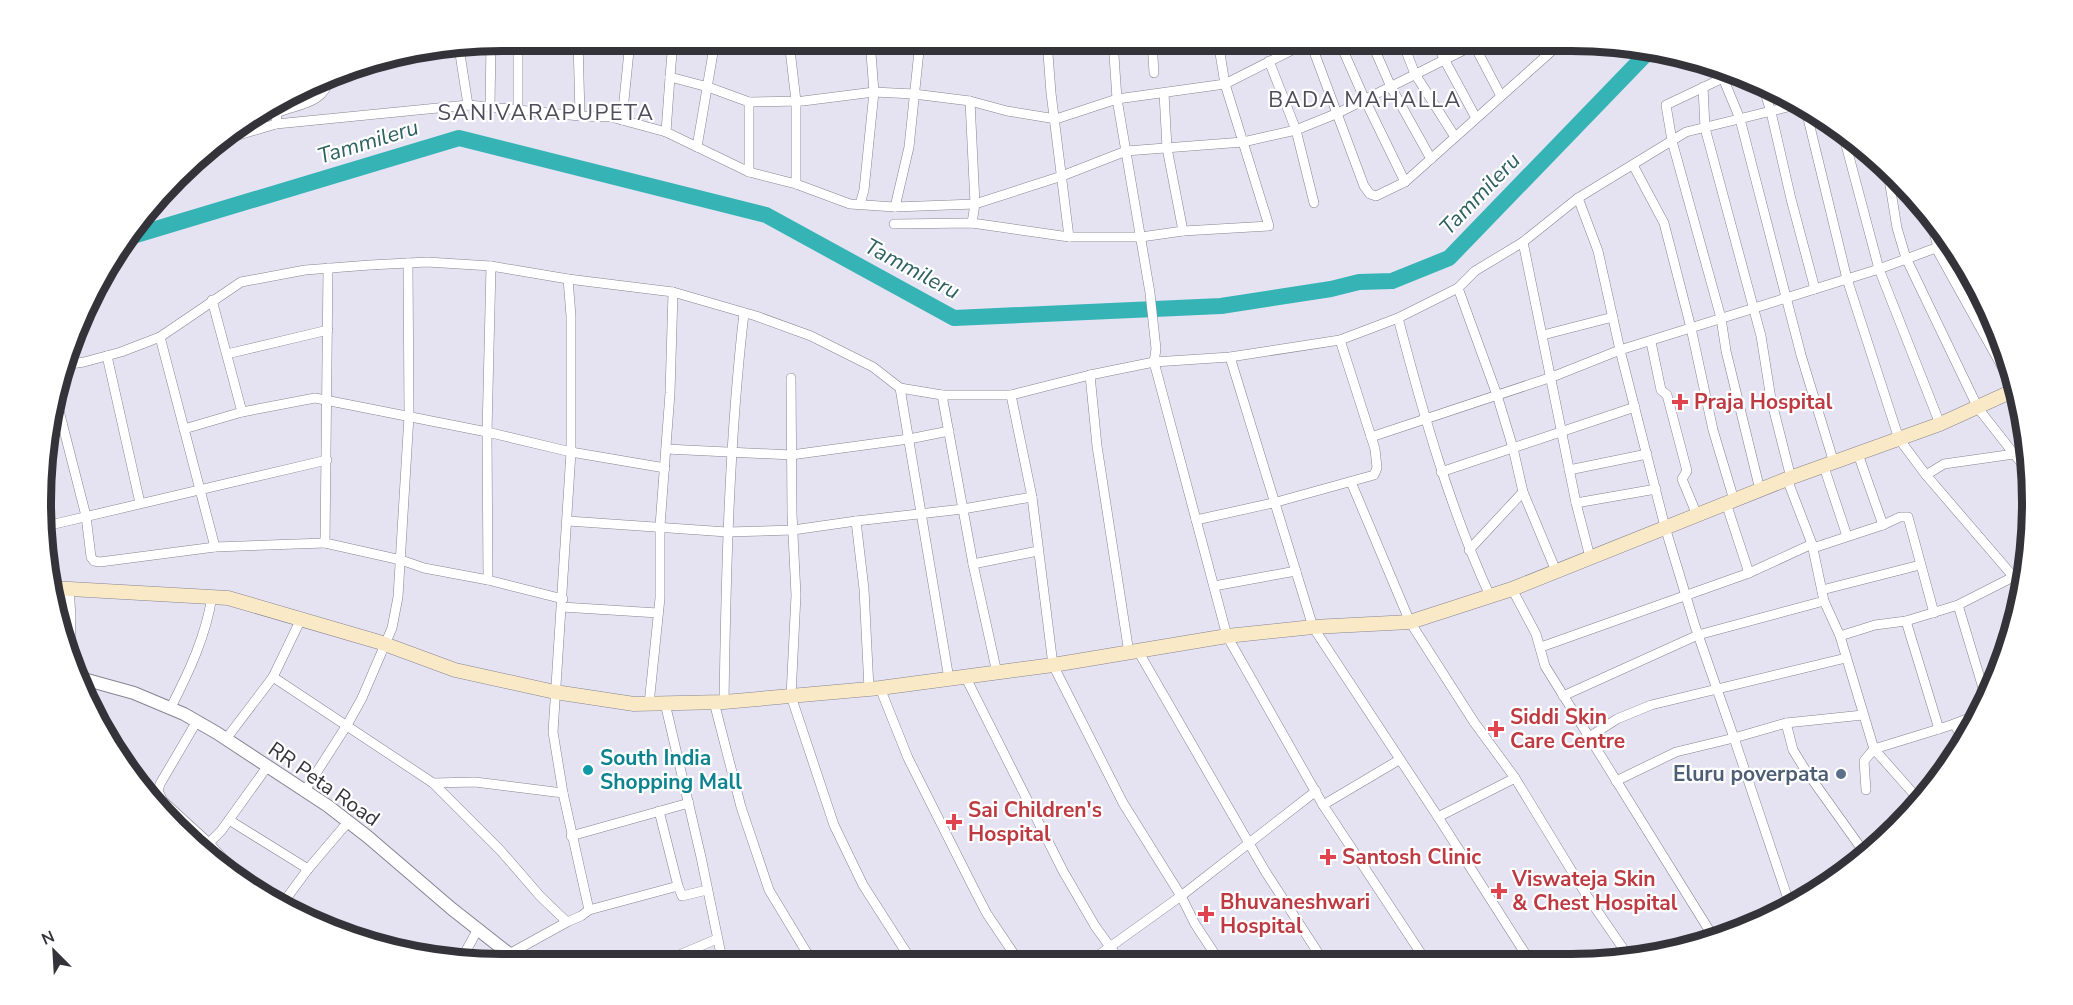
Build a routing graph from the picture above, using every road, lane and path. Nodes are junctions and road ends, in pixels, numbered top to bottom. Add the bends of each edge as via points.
1 (491, 51) edge
2 (518, 51) edge
3 (578, 51) edge
4 (629, 51) edge
5 (672, 51) edge
6 (714, 51) edge
7 (790, 51) edge
8 (871, 51) edge
9 (919, 51) edge
10 (1048, 51) edge
11 (1114, 51) edge
12 (1153, 51) edge
13 (1220, 51) edge
14 (1314, 51) edge
15 (1344, 51) edge
16 (1376, 51) edge
17 (1406, 51) edge
18 (1441, 51) edge
19 (1459, 51) edge
20 (1480, 51) edge
21 (1551, 51) edge
22 (1285, 52) edge
23 (460, 53) edge
24 (1444, 59) junction
25 (1269, 61) junction
26 (1154, 73) dead end
27 (1415, 74) junction
28 (670, 77) junction
29 (1723, 78) joint
30 (1225, 84) junction
31 (326, 87) edge
32 (708, 87) junction
33 (1391, 87) junction
34 (1703, 87) junction
35 (874, 92) junction
36 (1164, 93) junction
37 (914, 94) junction
38 (1501, 96) junction
39 (1766, 96) edge
40 (1117, 99) junction
41 (1365, 100) junction
42 (796, 101) junction
43 (970, 101) junction
44 (749, 102) junction
45 (468, 105) junction
46 (490, 107) junction
47 (1788, 107) edge
48 (518, 110) junction
49 (1771, 112) junction
50 (1338, 113) junction
51 (580, 116) junction
52 (1476, 118) junction
53 (1056, 119) junction
54 (1740, 119) junction
55 (1808, 119) edge
56 (622, 120) junction
57 (276, 124) junction
58 (1705, 128) junction
59 (1296, 130) junction
60 (666, 132) junction
61 (242, 134) edge
62 (1455, 137) junction
63 (1672, 141) junction
64 (1243, 142) junction
65 (1846, 145) edge
66 (697, 147) junction
67 (1167, 148) junction
68 (1126, 151) junction
69 (1431, 159) junction
70 (1633, 165) junction
71 (748, 172) junction
72 (1062, 176) junction
73 (1405, 182) junction
74 (1890, 183) edge
75 (796, 184) junction
76 (1578, 198) junction
77 (1314, 203) dead end
78 (860, 204) junction
79 (975, 204) junction
80 (896, 207) junction
81 (972, 223) junction
82 (894, 224) dead end
83 (1183, 231) junction
84 (1934, 235) edge
85 (1070, 237) junction
86 (1142, 237) junction
87 (1523, 242) junction
88 (1941, 246) edge
89 (1937, 247) junction
90 (1906, 258) junction
91 (408, 263) junction
92 (491, 266) junction
93 (328, 268) junction
94 (1879, 269) junction
95 (568, 279) junction
96 (1847, 279) junction
97 (1458, 288) junction
98 (1815, 289) junction
99 (673, 292) junction
100 (1787, 297) junction
101 (212, 300) junction
102 (1753, 308) junction
103 (744, 313) junction
104 (1613, 316) junction
105 (1398, 318) junction
106 (1721, 318) junction
107 (1691, 328) junction
108 (328, 330) junction
109 (1543, 335) junction
110 (160, 337) junction
111 (1340, 340) junction
112 (1651, 342) junction
113 (1620, 351) junction
114 (227, 354) junction
115 (106, 356) junction
116 (1998, 356) edge
117 (1230, 357) junction
118 (1154, 362) junction
119 (73, 364) edge
120 (1090, 375) junction
121 (1552, 377) junction
122 (791, 378) dead end
123 (900, 388) junction
124 (2008, 393) edge
125 (942, 395) junction
126 (1011, 395) junction
127 (1497, 395) junction
128 (328, 399) junction
129 (1635, 407) junction
130 (1978, 408) junction
131 (242, 412) junction
132 (60, 414) edge
133 (409, 416) junction
134 (1425, 419) junction
135 (1940, 424) junction
136 (184, 429) junction
137 (949, 431) junction
138 (1562, 431) junction
139 (487, 432) junction
140 (1371, 437) junction
141 (909, 439) junction
142 (1899, 439) junction
143 (1513, 448) junction
144 (666, 449) junction
145 (571, 452) junction
146 (733, 453) junction
147 (1647, 454) junction
148 (1858, 454) junction
149 (2014, 454) junction
150 (791, 455) junction
151 (327, 460) junction
152 (2020, 461) edge
153 (1829, 465) junction
154 (665, 468) junction
155 (1569, 470) junction
156 (1441, 472) junction
157 (1926, 475) junction
158 (1789, 479) junction
159 (1351, 482) junction
160 (200, 489) junction
161 (1656, 489) junction
162 (1760, 490) junction
163 (1524, 492) junction
164 (1032, 498) junction
165 (1730, 502) junction
166 (140, 503) junction
167 (1273, 503) junction
168 (1576, 503) junction
169 (963, 509) junction
170 (921, 515) junction
171 (1697, 515) junction
172 (86, 516) junction
173 (1196, 520) junction
174 (568, 521) junction
175 (855, 521) junction
176 (52, 525) edge
177 (1883, 525) junction
178 (660, 526) junction
179 (1665, 527) junction
180 (793, 530) junction
181 (728, 532) junction
182 (1848, 537) junction
183 (325, 543) junction
184 (1813, 546) junction
185 (215, 547) junction
186 (1469, 550) junction
187 (1038, 551) junction
188 (1590, 557) junction
189 (401, 560) junction
190 (973, 564) junction
191 (1920, 565) junction
192 (1556, 571) junction
193 (1296, 572) junction
194 (1749, 573) junction
195 (2013, 577) joint
196 (488, 580) junction
197 (1214, 586) junction
198 (60, 589) edge
199 (1512, 589) junction
200 (69, 590) junction
201 (1822, 590) junction
202 (1686, 595) junction
203 (212, 596) junction
204 (1490, 596) junction
205 (1824, 601) junction
206 (562, 603) junction
207 (1958, 605) junction
208 (658, 612) junction
209 (1934, 613) junction
210 (301, 619) junction
211 (1906, 621) junction
212 (1410, 622) junction
213 (1312, 627) junction
214 (70, 633) edge
215 (1698, 635) junction
216 (1227, 636) junction
217 (1840, 636) junction
218 (383, 644) junction
219 (1541, 647) junction
220 (1134, 652) junction
221 (1846, 658) junction
222 (1053, 665) junction
223 (997, 673) junction
224 (965, 676) junction
225 (273, 677) junction
226 (950, 679) junction
227 (87, 680) edge
228 (1983, 686) edge
229 (875, 689) junction
230 (1718, 691) junction
231 (555, 692) junction
232 (791, 696) junction
233 (1563, 696) junction
234 (719, 702) junction
235 (649, 704) junction
236 (665, 704) junction
237 (171, 707) junction
238 (1863, 715) junction
239 (1966, 719) edge
240 (197, 721) junction
241 (1786, 723) junction
242 (1954, 724) junction
243 (347, 725) junction
244 (1939, 729) junction
245 (1959, 733) edge
246 (1588, 737) junction
247 (1734, 738) junction
248 (226, 739) junction
249 (1874, 749) junction
250 (1399, 760) junction
251 (267, 767) junction
252 (1515, 778) junction
253 (1616, 781) junction
254 (434, 783) junction
255 (1866, 790) dead end
256 (1316, 791) junction
257 (304, 792) junction
258 (563, 793) junction
259 (1914, 795) edge
260 (162, 798) edge
261 (689, 803) junction
262 (1323, 805) junction
263 (168, 806) edge
264 (659, 811) junction
265 (1438, 817) junction
266 (229, 820) junction
267 (348, 822) junction
268 (572, 836) junction
269 (209, 843) junction
270 (1249, 844) junction
271 (1861, 848) edge
272 (217, 852) edge
273 (308, 869) junction
274 (678, 886) junction
275 (707, 890) junction
276 (1181, 896) junction
277 (1787, 898) edge
278 (286, 899) edge
279 (589, 910) junction
280 (567, 922) junction
281 (478, 930) junction
282 (1711, 932) edge
283 (717, 939) junction
284 (1111, 947) junction
285 (1624, 950) edge
286 (465, 952) edge
287 (509, 954) joint
288 (682, 954) edge
289 (721, 954) edge
290 (808, 954) edge
291 (906, 954) edge
292 (1014, 954) edge
293 (1101, 954) edge
294 (1116, 954) edge
295 (1216, 954) edge
296 (1319, 954) edge
297 (1421, 954) edge
298 (1526, 954) edge

1 - 46 street
2 - 48 street
3 - 51 street
4 - 56 street
5 - 28 street
6 - 32 street
7 - 42 street
8 - 35 street
9 - 37 street
10 - 53 street
11 - 40 street
12 - 26 street
13 - 30 street
14 - 50 street
15 - 41 street
16 - 33 street
17 - 27 street
18 - 24 street
19 - 24 street
20 - 38 street
21 - 38 street
22 - 25 street
23 - 45 street
24 - 27 street
24 - 52 street
25 - 30 street
25 - 59 street
27 - 33 street
27 - 62 street
28 - 32 street
28 - 60 street
29 - 34 street
29 - 54 street
30 - 36 street
30 - 64 street
31 - 57 street via 314,101 277,113
32 - 44 street
32 - 66 street
33 - 41 street
33 - 69 street
34 - 58 street
34 - 63 street via 1666,105
35 - 37 street
35 - 42 street
35 - 78 street
36 - 40 street
36 - 67 street
37 - 43 street
37 - 80 street via 909,147
38 - 52 street
39 - 49 street
40 - 53 street
40 - 68 street
41 - 50 street
41 - 73 street
42 - 44 street
42 - 75 street
43 - 53 street
43 - 79 street
44 - 71 street
45 - 46 street
45 - 57 street
46 - 48 street
47 - 49 street
48 - 51 street
49 - 54 street
49 - 98 street
50 - 59 street
50 - 73 street via 1370,194 1376,196
51 - 56 street
52 - 62 street
53 - 72 street
54 - 58 street
54 - 100 street
55 - 96 street
56 - 60 street
57 - 61 street
58 - 63 street via 1686,132
58 - 102 street
59 - 64 street
59 - 77 street
60 - 66 street
62 - 69 street
63 - 70 street
63 - 106 street
64 - 67 street
64 - 83 street via 1269,226
65 - 94 street
66 - 71 street
67 - 68 street
67 - 83 street
68 - 72 street
68 - 86 street
69 - 73 street
70 - 76 street
70 - 107 street via 1664,223
71 - 75 street
72 - 79 street
72 - 85 street
74 - 90 street
75 - 78 street
76 - 87 street
76 - 104 street via 1598,251
78 - 80 street
79 - 80 street
79 - 81 street
81 - 82 street
81 - 85 street
83 - 86 street
84 - 89 street
85 - 86 street
86 - 118 street via 1156,349
87 - 97 street via 1475,271
87 - 109 street
88 - 89 street
89 - 90 street
89 - 116 street
90 - 94 street
90 - 130 street
91 - 92 street
91 - 93 street
91 - 133 street
92 - 95 street
92 - 139 street
93 - 101 street via 241,282
93 - 108 street
94 - 96 street
94 - 135 street
95 - 99 street
95 - 145 street via 572,316
96 - 98 street
96 - 142 street
97 - 105 street
97 - 127 street
98 - 100 street
99 - 103 street
99 - 144 street
100 - 102 street
100 - 153 street
101 - 110 street
101 - 114 street
102 - 106 street
102 - 158 street
103 - 123 street via 811,336 873,367
103 - 146 street
104 - 109 street
104 - 113 street
105 - 111 street
105 - 134 street
106 - 107 street
106 - 162 street
107 - 112 street
107 - 165 street
108 - 114 street
108 - 128 street
109 - 121 street
110 - 115 street
110 - 136 street
111 - 117 street
111 - 140 street
112 - 113 street
112 - 171 street via 1661,390 1667,395 1687,471 1682,479
113 - 121 street
113 - 129 street
114 - 131 street
115 - 119 street
115 - 166 street
117 - 118 street
117 - 167 street
118 - 120 street
118 - 173 street
120 - 126 street
120 - 220 street via 1097,446
121 - 127 street
121 - 138 street
122 - 150 street
123 - 125 street
123 - 141 street
124 - 130 main road
125 - 126 street
125 - 137 street
126 - 164 street
127 - 134 street
127 - 143 street
128 - 131 street
128 - 133 street
128 - 151 street
129 - 138 street
129 - 147 street
130 - 135 main road
130 - 149 street
131 - 136 street
132 - 172 street
133 - 139 street
133 - 189 street
134 - 140 street
134 - 156 street
135 - 142 main road
136 - 160 street
137 - 141 street
137 - 169 street
138 - 143 street
138 - 155 street
139 - 145 street
139 - 196 street
140 - 159 street via 1376,472 1370,478
141 - 150 street
141 - 170 street
142 - 148 main road
142 - 157 street
143 - 156 street
143 - 163 street
144 - 146 street
144 - 154 street
145 - 154 street
145 - 174 street
146 - 150 street
146 - 181 street
147 - 155 street
147 - 161 street
148 - 153 main road
148 - 177 street
149 - 152 street
149 - 157 street via 1944,464
150 - 180 street
151 - 160 street
151 - 183 street
153 - 158 main road
153 - 182 street
154 - 178 street
155 - 168 street
156 - 186 street
157 - 195 street
158 - 162 main road
158 - 184 street
159 - 167 street
159 - 212 street
160 - 166 street
160 - 185 street
161 - 168 street
161 - 179 street
162 - 165 main road
163 - 186 street
163 - 192 street
164 - 169 street
164 - 187 street
165 - 171 main road
165 - 194 street
166 - 172 street
167 - 173 street
167 - 193 street
168 - 188 street
169 - 170 street
169 - 190 street
170 - 175 street
170 - 226 street
171 - 179 main road
172 - 176 street
172 - 185 street via 93,561
173 - 197 street
174 - 178 street
174 - 206 street
175 - 180 street
175 - 229 street
177 - 182 street
177 - 191 street via 1900,517 1908,518
178 - 181 street
178 - 208 street
179 - 188 main road
179 - 202 street
180 - 181 street
180 - 232 street via 796,595
181 - 234 street
182 - 184 street
183 - 185 street
183 - 189 street
184 - 194 street
184 - 201 street
186 - 204 street
187 - 190 street
187 - 222 street
188 - 192 main road
189 - 196 street
189 - 218 street via 392,628
190 - 223 street
191 - 201 street
191 - 209 street
192 - 199 main road
193 - 197 street
193 - 213 street
194 - 202 street
195 - 207 street
196 - 206 street
197 - 216 street
198 - 200 main road
199 - 204 main road
199 - 219 street
200 - 203 main road
200 - 214 street
201 - 205 street
202 - 215 street
202 - 219 street
203 - 210 main road
203 - 237 street via 198,649
204 - 212 main road
205 - 215 street
205 - 217 street
206 - 208 street
206 - 231 street
207 - 209 street
207 - 228 street
208 - 235 street
209 - 211 street
210 - 218 main road
210 - 225 street
211 - 217 street
211 - 244 street
212 - 213 main road
212 - 252 street
213 - 216 main road
213 - 250 street
215 - 230 street
215 - 233 street
216 - 220 main road
216 - 256 street
217 - 221 street
218 - 231 main road via 455,670
218 - 243 street
219 - 233 street via 1543,662
220 - 222 main road
220 - 270 street
221 - 230 street
221 - 238 street
222 - 223 main road
222 - 276 street via 1124,803
223 - 224 main road
224 - 226 main road
224 - 284 street via 1063,871
225 - 243 street
225 - 248 street
226 - 229 main road
227 - 237 street, RR Peta Road
229 - 232 main road
229 - 292 street via 987,914
230 - 246 street via 1651,705
230 - 247 street
231 - 235 main road
231 - 258 street via 553,732
232 - 234 main road
232 - 291 street via 834,825 863,885
233 - 246 street
234 - 236 main road
234 - 290 street via 741,807 769,890
235 - 236 main road
236 - 261 street
237 - 240 street, RR Peta Road
238 - 241 street
238 - 249 street
239 - 242 street
240 - 248 street, RR Peta Road
240 - 260 street via 159,784
241 - 247 street
241 - 271 street via 1793,750
242 - 244 street
242 - 245 street
243 - 254 street
243 - 257 street
244 - 249 street
246 - 253 street
247 - 253 street via 1676,752
247 - 277 street
248 - 251 street, RR Peta Road
249 - 255 street via 1864,761
249 - 259 street
250 - 262 street
250 - 265 street
251 - 257 street, RR Peta Road
251 - 266 street
252 - 265 street
252 - 285 street
253 - 282 street
254 - 258 street via 475,782
254 - 280 street
256 - 262 street
256 - 270 street
257 - 267 street, RR Peta Road
258 - 268 street
261 - 264 street
261 - 275 street
262 - 297 street
263 - 269 street
264 - 268 street
264 - 274 street
265 - 298 street
266 - 269 street
266 - 273 street
267 - 273 street
267 - 281 street, RR Peta Road
268 - 279 street
269 - 272 street
270 - 276 street
270 - 296 street
273 - 278 street
274 - 275 street via 682,896
274 - 279 street
275 - 283 street
276 - 284 street
276 - 295 street
279 - 280 street
280 - 287 street
281 - 286 street
281 - 287 street, RR Peta Road
283 - 288 street
283 - 289 street
284 - 293 street
284 - 294 street

